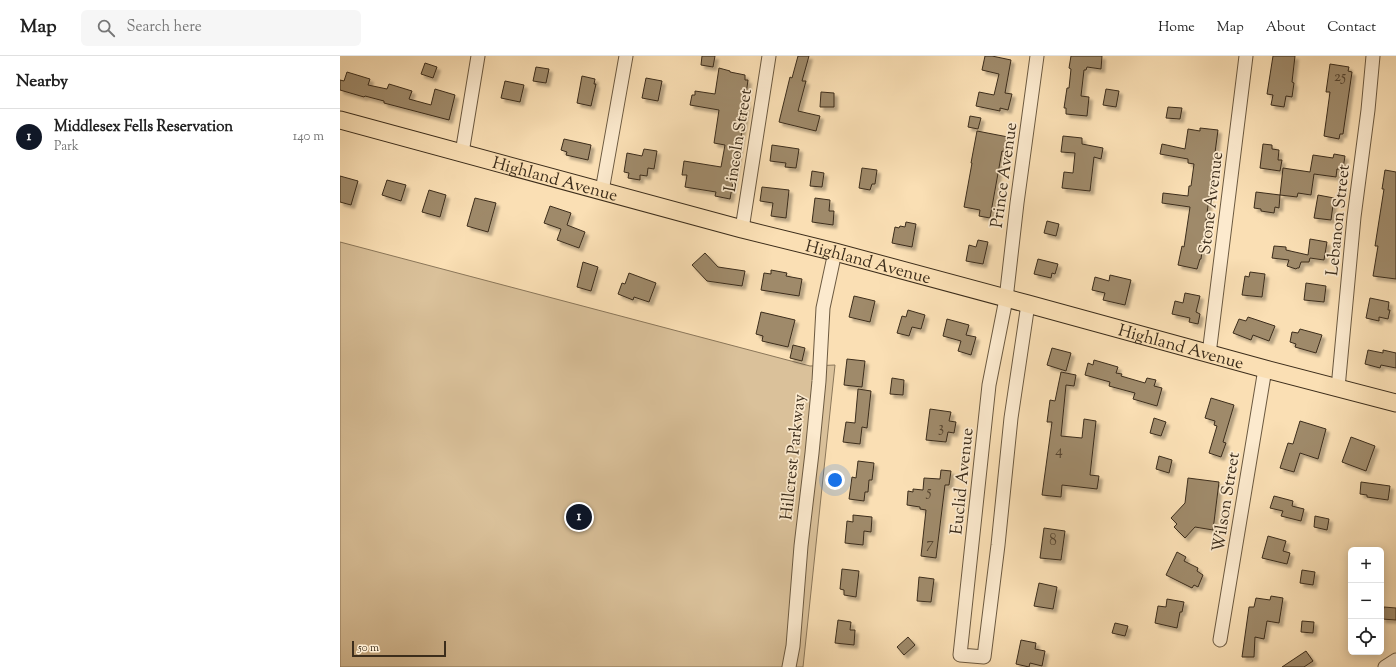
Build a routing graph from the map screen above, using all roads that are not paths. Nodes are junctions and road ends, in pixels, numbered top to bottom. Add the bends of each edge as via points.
1 (478, 56) edge
2 (626, 56) edge
3 (769, 56) edge
4 (1037, 56) edge
5 (1246, 56) edge
6 (1373, 56) edge
7 (340, 120) edge
8 (462, 153) junction
9 (602, 191) junction
10 (742, 229) junction
11 (835, 252) junction
12 (1006, 299) junction
13 (1028, 304) junction
14 (1209, 354) junction
15 (1265, 369) junction
16 (1338, 388) junction
17 (1396, 403) edge
18 (1220, 640) dead end
19 (1396, 660) edge
20 (971, 662) edge
21 (790, 667) edge
22 (991, 667) edge
23 (1386, 667) edge

1 - 8 street
2 - 9 street
3 - 10 street, Lincoln Street
4 - 12 street, Prince Avenue
5 - 14 street, Stone Avenue
6 - 16 street, Lebanon Street via 1354,216
7 - 8 main road, Highland Avenue
8 - 9 main road, Highland Avenue
9 - 10 main road, Highland Avenue
10 - 11 main road, Highland Avenue
11 - 12 main road, Highland Avenue
11 - 21 street, Hillcrest Parkway via 823,308 819,381
12 - 13 main road, Highland Avenue
12 - 20 street, Euclid Avenue via 989,385 960,655
13 - 14 main road, Highland Avenue
13 - 20 street via 1011,418 984,657
14 - 15 main road, Highland Avenue
15 - 16 main road, Highland Avenue
15 - 18 street, Wilson Street
16 - 17 main road, Highland Avenue
19 - 23 street
20 - 22 street

